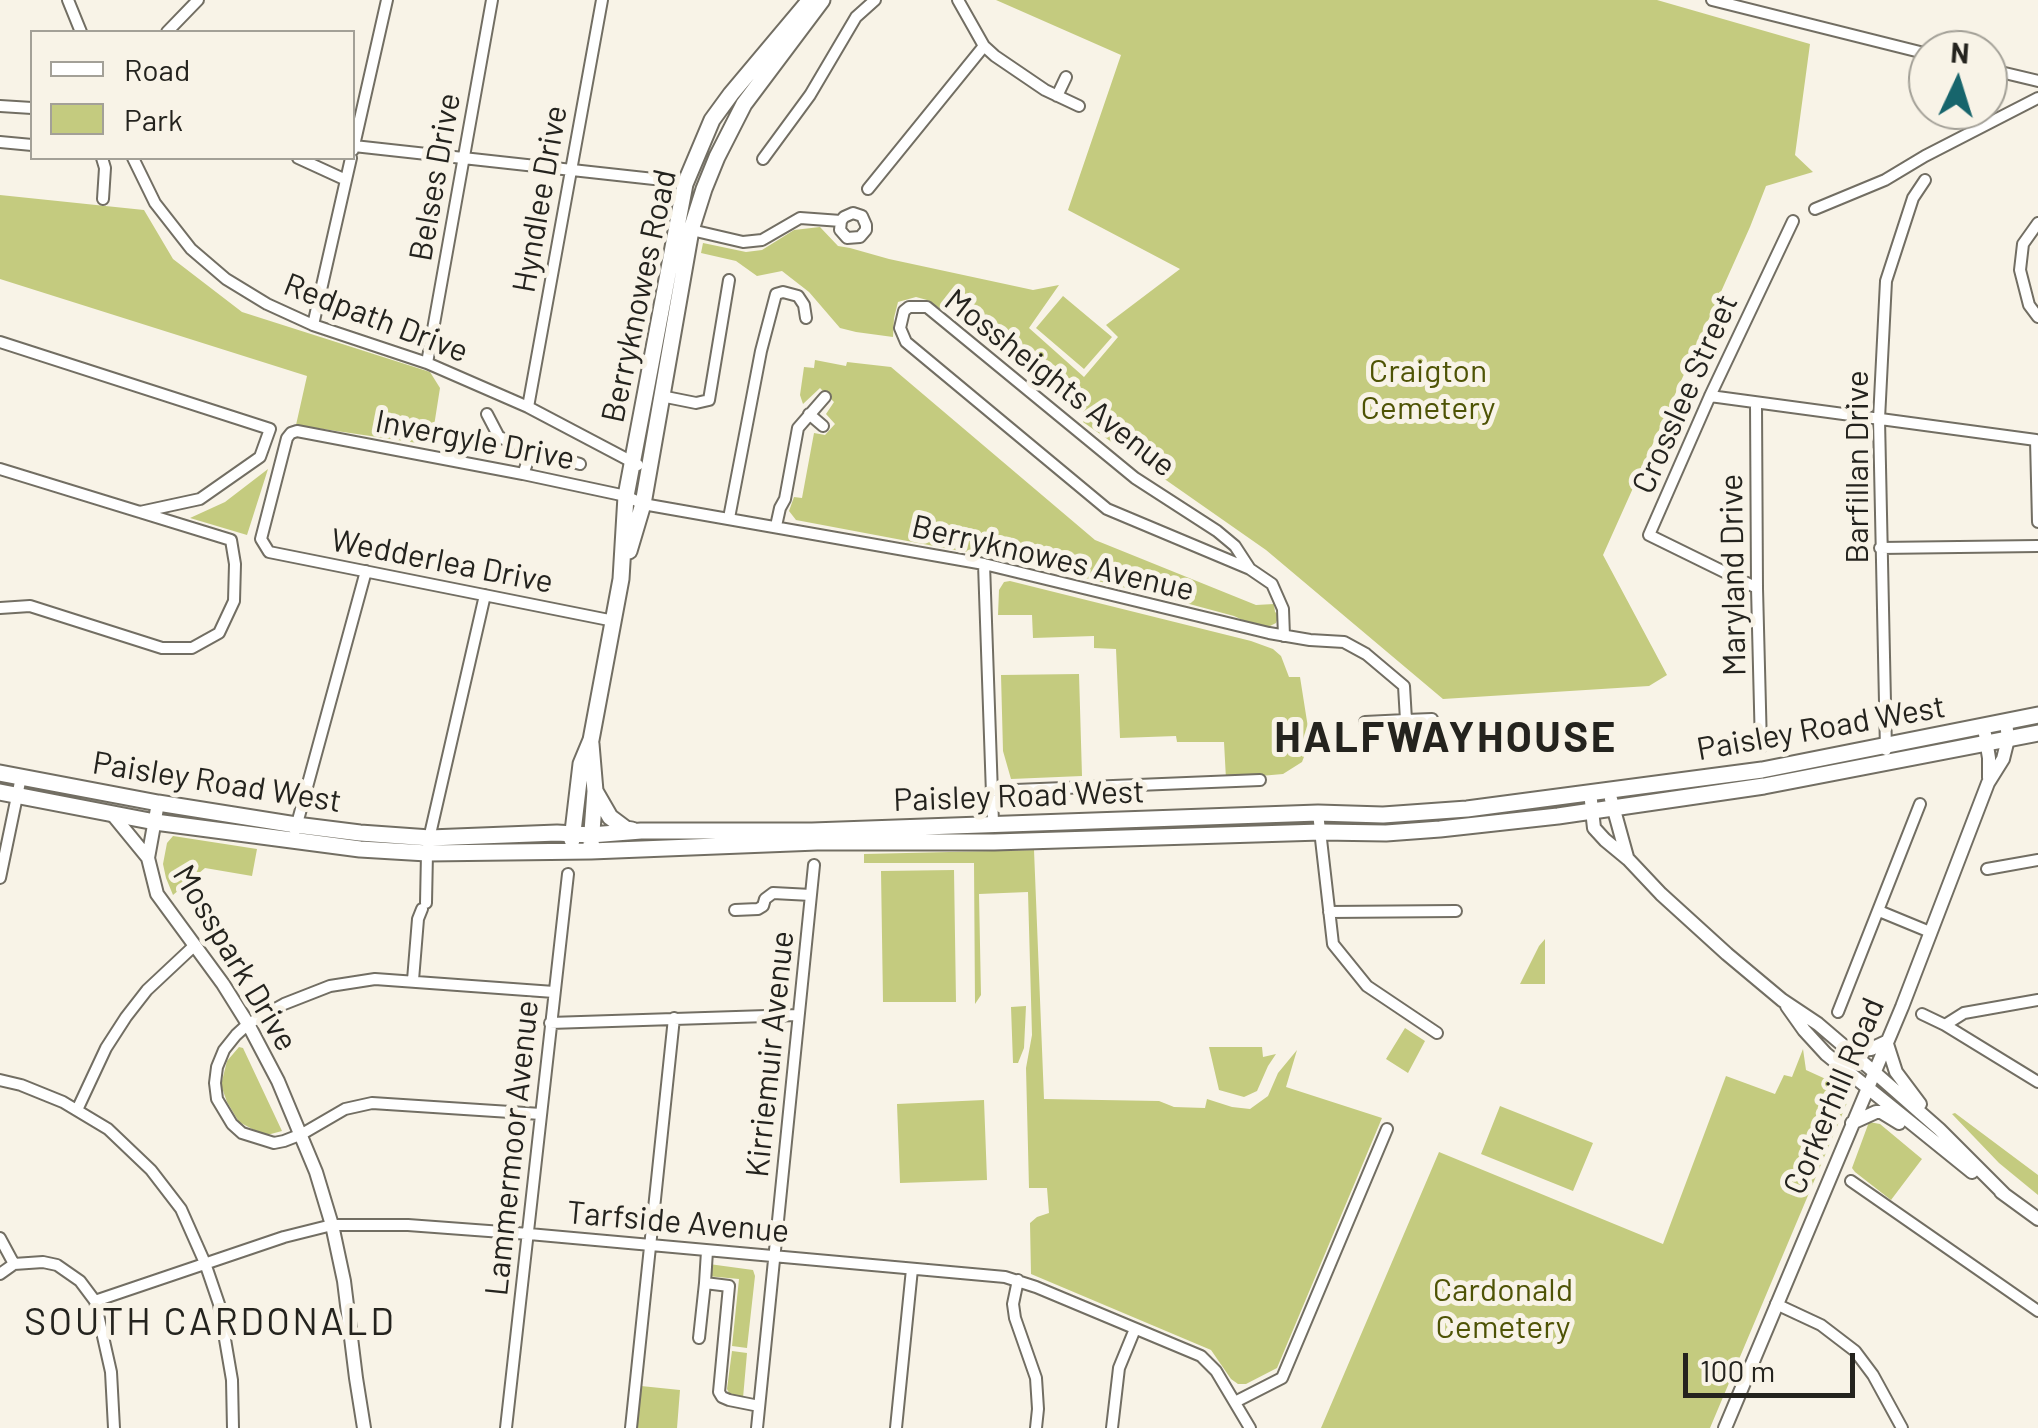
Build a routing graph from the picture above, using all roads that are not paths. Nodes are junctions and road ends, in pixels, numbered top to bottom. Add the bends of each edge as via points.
1 (68, 0) edge
2 (198, 0) edge
3 (387, 0) edge
4 (492, 0) edge
5 (602, 0) edge
6 (810, 0) edge
7 (822, 0) edge
8 (875, 0) edge
9 (958, 0) edge
10 (1712, 0) edge
11 (80, 30) edge
12 (169, 30) edge
13 (984, 46) junction
14 (1908, 49) edge
15 (2008, 74) edge
16 (1066, 77) dead end
17 (2038, 81) edge
18 (355, 90) edge
19 (366, 91) junction
20 (1058, 96) junction
21 (2038, 98) edge
22 (0, 106) edge
23 (1079, 106) dead end
24 (30, 108) edge
25 (355, 139) edge
26 (0, 142) edge
27 (30, 145) edge
28 (355, 152) edge
29 (464, 158) junction
30 (763, 159) dead end
31 (103, 160) edge
32 (134, 160) edge
33 (302, 160) edge
34 (350, 160) edge
35 (570, 170) junction
36 (346, 180) junction
37 (663, 180) dead end
38 (1925, 180) dead end
39 (868, 189) dead end
40 (103, 199) dead end
41 (1814, 210) dead end
42 (841, 221) dead end
43 (1793, 221) dead end
44 (2038, 223) edge
45 (684, 228) junction
46 (728, 280) dead end
47 (2038, 316) edge
48 (806, 318) dead end
49 (313, 325) junction
50 (0, 342) edge
51 (427, 362) junction
52 (661, 396) junction
53 (1710, 396) junction
54 (824, 397) dead end
55 (1756, 403) junction
56 (528, 407) junction
57 (488, 414) dead end
58 (809, 414) junction
59 (1879, 419) junction
60 (823, 426) dead end
61 (532, 450) junction
62 (580, 464) dead end
63 (641, 466) junction
64 (0, 469) edge
65 (523, 474) junction
66 (626, 496) junction
67 (643, 504) junction
68 (140, 512) junction
69 (729, 518) junction
70 (2038, 522) edge
71 (776, 526) junction
72 (262, 546) joint
73 (2038, 546) edge
74 (1880, 548) junction
75 (984, 564) junction
76 (1250, 568) junction
77 (366, 571) junction
78 (621, 579) junction
79 (1757, 588) junction
80 (485, 595) junction
81 (0, 608) edge
82 (614, 621) junction
83 (1284, 636) junction
84 (2038, 715) edge
85 (1432, 719) dead end
86 (1406, 720) junction
87 (1365, 722) dead end
88 (2007, 730) junction
89 (2038, 733) edge
90 (1985, 734) junction
91 (590, 740) junction
92 (1760, 746) dead end
93 (1886, 754) junction
94 (0, 773) edge
95 (21, 777) junction
96 (1763, 778) junction
97 (1260, 780) dead end
98 (1988, 783) junction
99 (1610, 790) junction
100 (992, 791) junction
101 (595, 792) junction
102 (1590, 792) junction
103 (8, 793) edge
104 (158, 803) junction
105 (1920, 804) dead end
106 (1613, 808) junction
107 (1592, 811) junction
108 (112, 814) junction
109 (1318, 814) junction
110 (574, 816) junction
111 (155, 822) junction
112 (993, 823) junction
113 (641, 831) junction
114 (1322, 832) junction
115 (294, 833) junction
116 (572, 834) junction
117 (768, 837) junction
118 (591, 843) junction
119 (428, 845) junction
120 (572, 851) junction
121 (148, 858) junction
122 (1628, 859) junction
123 (2038, 860) edge
124 (814, 864) dead end
125 (1988, 869) dead end
126 (568, 874) dead end
127 (0, 878) edge
128 (811, 895) junction
129 (735, 910) dead end
130 (1456, 910) dead end
131 (1879, 911) junction
132 (1329, 912) junction
133 (1930, 932) junction
134 (195, 945) junction
135 (413, 980) junction
136 (554, 992) junction
137 (1782, 1000) junction
138 (2038, 1000) edge
139 (1838, 1012) dead end
140 (1922, 1014) dead end
141 (798, 1016) junction
142 (674, 1018) junction
143 (550, 1022) junction
144 (248, 1024) junction
145 (1945, 1025) junction
146 (1436, 1032) dead end
147 (1886, 1042) junction
148 (1849, 1051) junction
149 (1874, 1071) junction
150 (0, 1080) edge
151 (2038, 1082) edge
152 (1866, 1088) junction
153 (78, 1110) junction
154 (541, 1114) junction
155 (1852, 1123) junction
156 (1387, 1129) dead end
157 (1938, 1129) junction
158 (302, 1134) junction
159 (1952, 1157) junction
160 (1851, 1182) dead end
161 (2005, 1195) junction
162 (2038, 1219) edge
163 (332, 1225) junction
164 (529, 1234) junction
165 (0, 1238) edge
166 (652, 1245) junction
167 (707, 1250) junction
168 (774, 1256) junction
169 (206, 1263) junction
170 (14, 1264) junction
171 (912, 1268) junction
172 (0, 1274) edge
173 (1018, 1280) junction
174 (705, 1284) junction
175 (95, 1301) junction
176 (1776, 1304) junction
177 (2038, 1311) edge
178 (1136, 1329) junction
179 (698, 1338) dead end
180 (1235, 1402) junction
181 (759, 1406) junction
182 (114, 1428) edge
183 (234, 1428) edge
184 (364, 1428) edge
185 (506, 1428) edge
186 (631, 1428) edge
187 (757, 1428) edge
188 (896, 1428) edge
189 (1036, 1428) edge
190 (1112, 1428) edge
191 (1250, 1428) edge
192 (1726, 1428) edge
193 (1902, 1428) edge

1 - 11 street
2 - 12 street
3 - 19 street
4 - 29 street, Belses Drive
5 - 35 street, Hyndlee Drive
6 - 45 main road, Berryknowes Road via 712,120 686,184
7 - 45 main road, Berryknowes Road via 744,104
8 - 30 street via 856,18
9 - 13 street
10 - 14 street
13 - 20 street
13 - 39 street
15 - 17 street
16 - 20 street
18 - 19 street
19 - 25 street
20 - 23 street
21 - 41 street
22 - 24 street
26 - 27 street
28 - 29 street
29 - 35 street
29 - 51 street, Belses Drive
31 - 40 street
32 - 49 street, Redpath Drive via 155,202 191,248 226,279
33 - 36 street
34 - 36 street
35 - 37 street
35 - 56 street, Hyndlee Drive
36 - 49 street
38 - 59 street, Barfillan Drive via 1886,281
42 - 45 street via 800,218 762,240 742,242
43 - 53 street, Crosslee Street
44 - 47 street via 2023,244 2020,270
45 - 52 main road, Berryknowes Road
45 - 63 main road, Berryknowes Road
46 - 52 street via 709,400 696,404
48 - 69 street via 798,296 776,294
49 - 51 street, Redpath Drive
50 - 68 street via 270,429 260,457 200,499
51 - 56 street, Redpath Drive
52 - 63 main road, Berryknowes Road
53 - 55 street
53 - 79 street, Crosslee Street via 1649,535
54 - 58 street
55 - 59 street
55 - 79 street, Maryland Drive
56 - 63 street, Redpath Drive
57 - 61 street via 499,437
58 - 60 street
58 - 71 street via 798,428
59 - 70 street via 2036,440
59 - 74 street, Barfillan Drive
61 - 62 street
61 - 65 street
63 - 66 main road, Berryknowes Road
63 - 67 main road, Berryknowes Road
64 - 68 street
65 - 66 street, Invergyle Drive
65 - 72 street, Invergyle Drive via 291,432
66 - 67 street, Invergyle Drive
66 - 78 main road, Berryknowes Road
67 - 69 street, Berryknowes Avenue
67 - 78 main road, Berryknowes Road
68 - 81 street via 230,540 234,601 218,632 192,648 162,648 30,606
69 - 71 street, Berryknowes Avenue
71 - 75 street, Berryknowes Avenue
72 - 77 street, Wedderlea Drive
73 - 74 street
74 - 93 street, Barfillan Drive
75 - 83 street, Berryknowes Avenue
75 - 100 street
76 - 76 street, Mossheights Avenue via 1106,510 906,342 900,328 904,311 927,306 1135,478 1235,546
76 - 83 street, Mossheights Avenue via 1272,584
77 - 80 street, Wedderlea Drive
77 - 115 street
78 - 82 main road, Berryknowes Road
79 - 92 street, Maryland Drive
80 - 82 street, Wedderlea Drive
80 - 119 street
82 - 91 main road, Berryknowes Road
83 - 86 street, Berryknowes Avenue via 1344,642 1366,654 1404,686
84 - 88 main road, Paisley Road West
85 - 86 street
86 - 87 street
88 - 89 main road, Paisley Road West
88 - 90 main road, Paisley Road West
88 - 98 street, Corkerhill Road via 2003,759
90 - 93 main road, Paisley Road West
90 - 98 street, Corkerhill Road
91 - 101 main road, Berryknowes Road
91 - 110 main road, Berryknowes Road
93 - 96 main road, Paisley Road West
94 - 95 main road, Paisley Road West
95 - 103 street
95 - 104 main road, Paisley Road West
96 - 99 main road, Paisley Road West
96 - 106 main road, Paisley Road West
97 - 100 street, Paisley Road West
98 - 133 street, Corkerhill Road
99 - 102 main road, Paisley Road West
99 - 106 street
100 - 112 street
101 - 113 main road via 616,822
101 - 118 main road, Berryknowes Road
102 - 107 street
102 - 109 main road, Paisley Road West via 1431,812
103 - 108 main road, Paisley Road West
103 - 127 street
104 - 111 street, Mosspark Drive
104 - 115 main road, Paisley Road West
105 - 131 street
106 - 107 main road, Paisley Road West
106 - 122 street
107 - 114 main road, Paisley Road West via 1427,830
107 - 122 street via 1594,828
108 - 111 main road, Paisley Road West
108 - 121 street
109 - 112 main road, Paisley Road West
109 - 114 street
110 - 116 main road, Berryknowes Road
110 - 118 main road
111 - 115 main road, Paisley Road West
111 - 121 street, Mosspark Drive
112 - 117 main road, Paisley Road West
113 - 117 main road, Paisley Road West
113 - 118 main road, Paisley Road West
114 - 117 main road, Paisley Road West via 994,842
114 - 132 street
115 - 119 main road, Paisley Road West
116 - 118 main road, Paisley Road West
116 - 119 main road, Paisley Road West
116 - 120 main road, Berryknowes Road
117 - 118 main road, Paisley Road West via 746,844 730,838
118 - 120 main road, Paisley Road West
119 - 120 main road, Paisley Road West
119 - 135 street
121 - 134 street, Mosspark Drive via 157,894
122 - 137 street
123 - 125 street
124 - 128 street, Kirriemuir Avenue
126 - 136 street, Lammermoor Avenue
128 - 129 street via 773,893 758,909
128 - 141 street, Kirriemuir Avenue
130 - 132 street
131 - 133 street
131 - 139 street
132 - 146 street via 1333,944 1368,986
133 - 147 street, Corkerhill Road
134 - 144 street, Mosspark Drive
134 - 153 street via 126,1017
135 - 136 street
135 - 144 street via 330,986
136 - 143 street, Lammermoor Avenue
137 - 148 street
137 - 152 street via 1815,1042
138 - 145 street via 1964,1013
140 - 145 street
141 - 142 street
141 - 168 street, Kirriemuir Avenue
142 - 143 street
142 - 166 street
143 - 154 street, Lammermoor Avenue
144 - 158 street, Mosspark Drive
144 - 158 street via 217,1067 214,1083 223,1112 258,1140
145 - 151 street
147 - 148 street
147 - 149 street, Corkerhill Road
147 - 157 street via 1896,1072
148 - 149 street
149 - 152 street, Corkerhill Road
149 - 157 street
150 - 153 street
152 - 155 street, Corkerhill Road
152 - 159 street
153 - 169 street via 151,1170 181,1209
154 - 158 street via 372,1103 345,1109
154 - 164 street, Lammermoor Avenue
155 - 159 street via 1881,1112
155 - 176 street, Corkerhill Road
156 - 180 street via 1282,1378
157 - 161 street
158 - 163 street, Mosspark Drive
159 - 161 street
160 - 177 street
161 - 162 street
163 - 164 street, Tarfside Avenue
163 - 169 street, Tarfside Avenue
163 - 184 street, Mosspark Drive
164 - 166 street, Tarfside Avenue
164 - 185 street, Lammermoor Avenue
165 - 170 street
166 - 167 street, Tarfside Avenue
166 - 186 street
167 - 168 street, Tarfside Avenue
167 - 174 street
168 - 171 street, Tarfside Avenue
168 - 181 street, Kirriemuir Avenue
169 - 175 street, Tarfside Avenue
169 - 183 street via 225,1337
170 - 172 street
170 - 175 street via 57,1265
171 - 173 street, Tarfside Avenue
171 - 188 street
173 - 178 street, Tarfside Avenue
173 - 189 street via 1013,1304 1036,1378
174 - 179 street
174 - 181 street via 729,1286 718,1392
175 - 182 street via 111,1372
176 - 192 street, Corkerhill Road
176 - 193 street via 1821,1325 1854,1351
178 - 180 street, Tarfside Avenue via 1202,1356
178 - 190 street via 1119,1368
180 - 191 street, Tarfside Avenue
181 - 187 street, Kirriemuir Avenue

